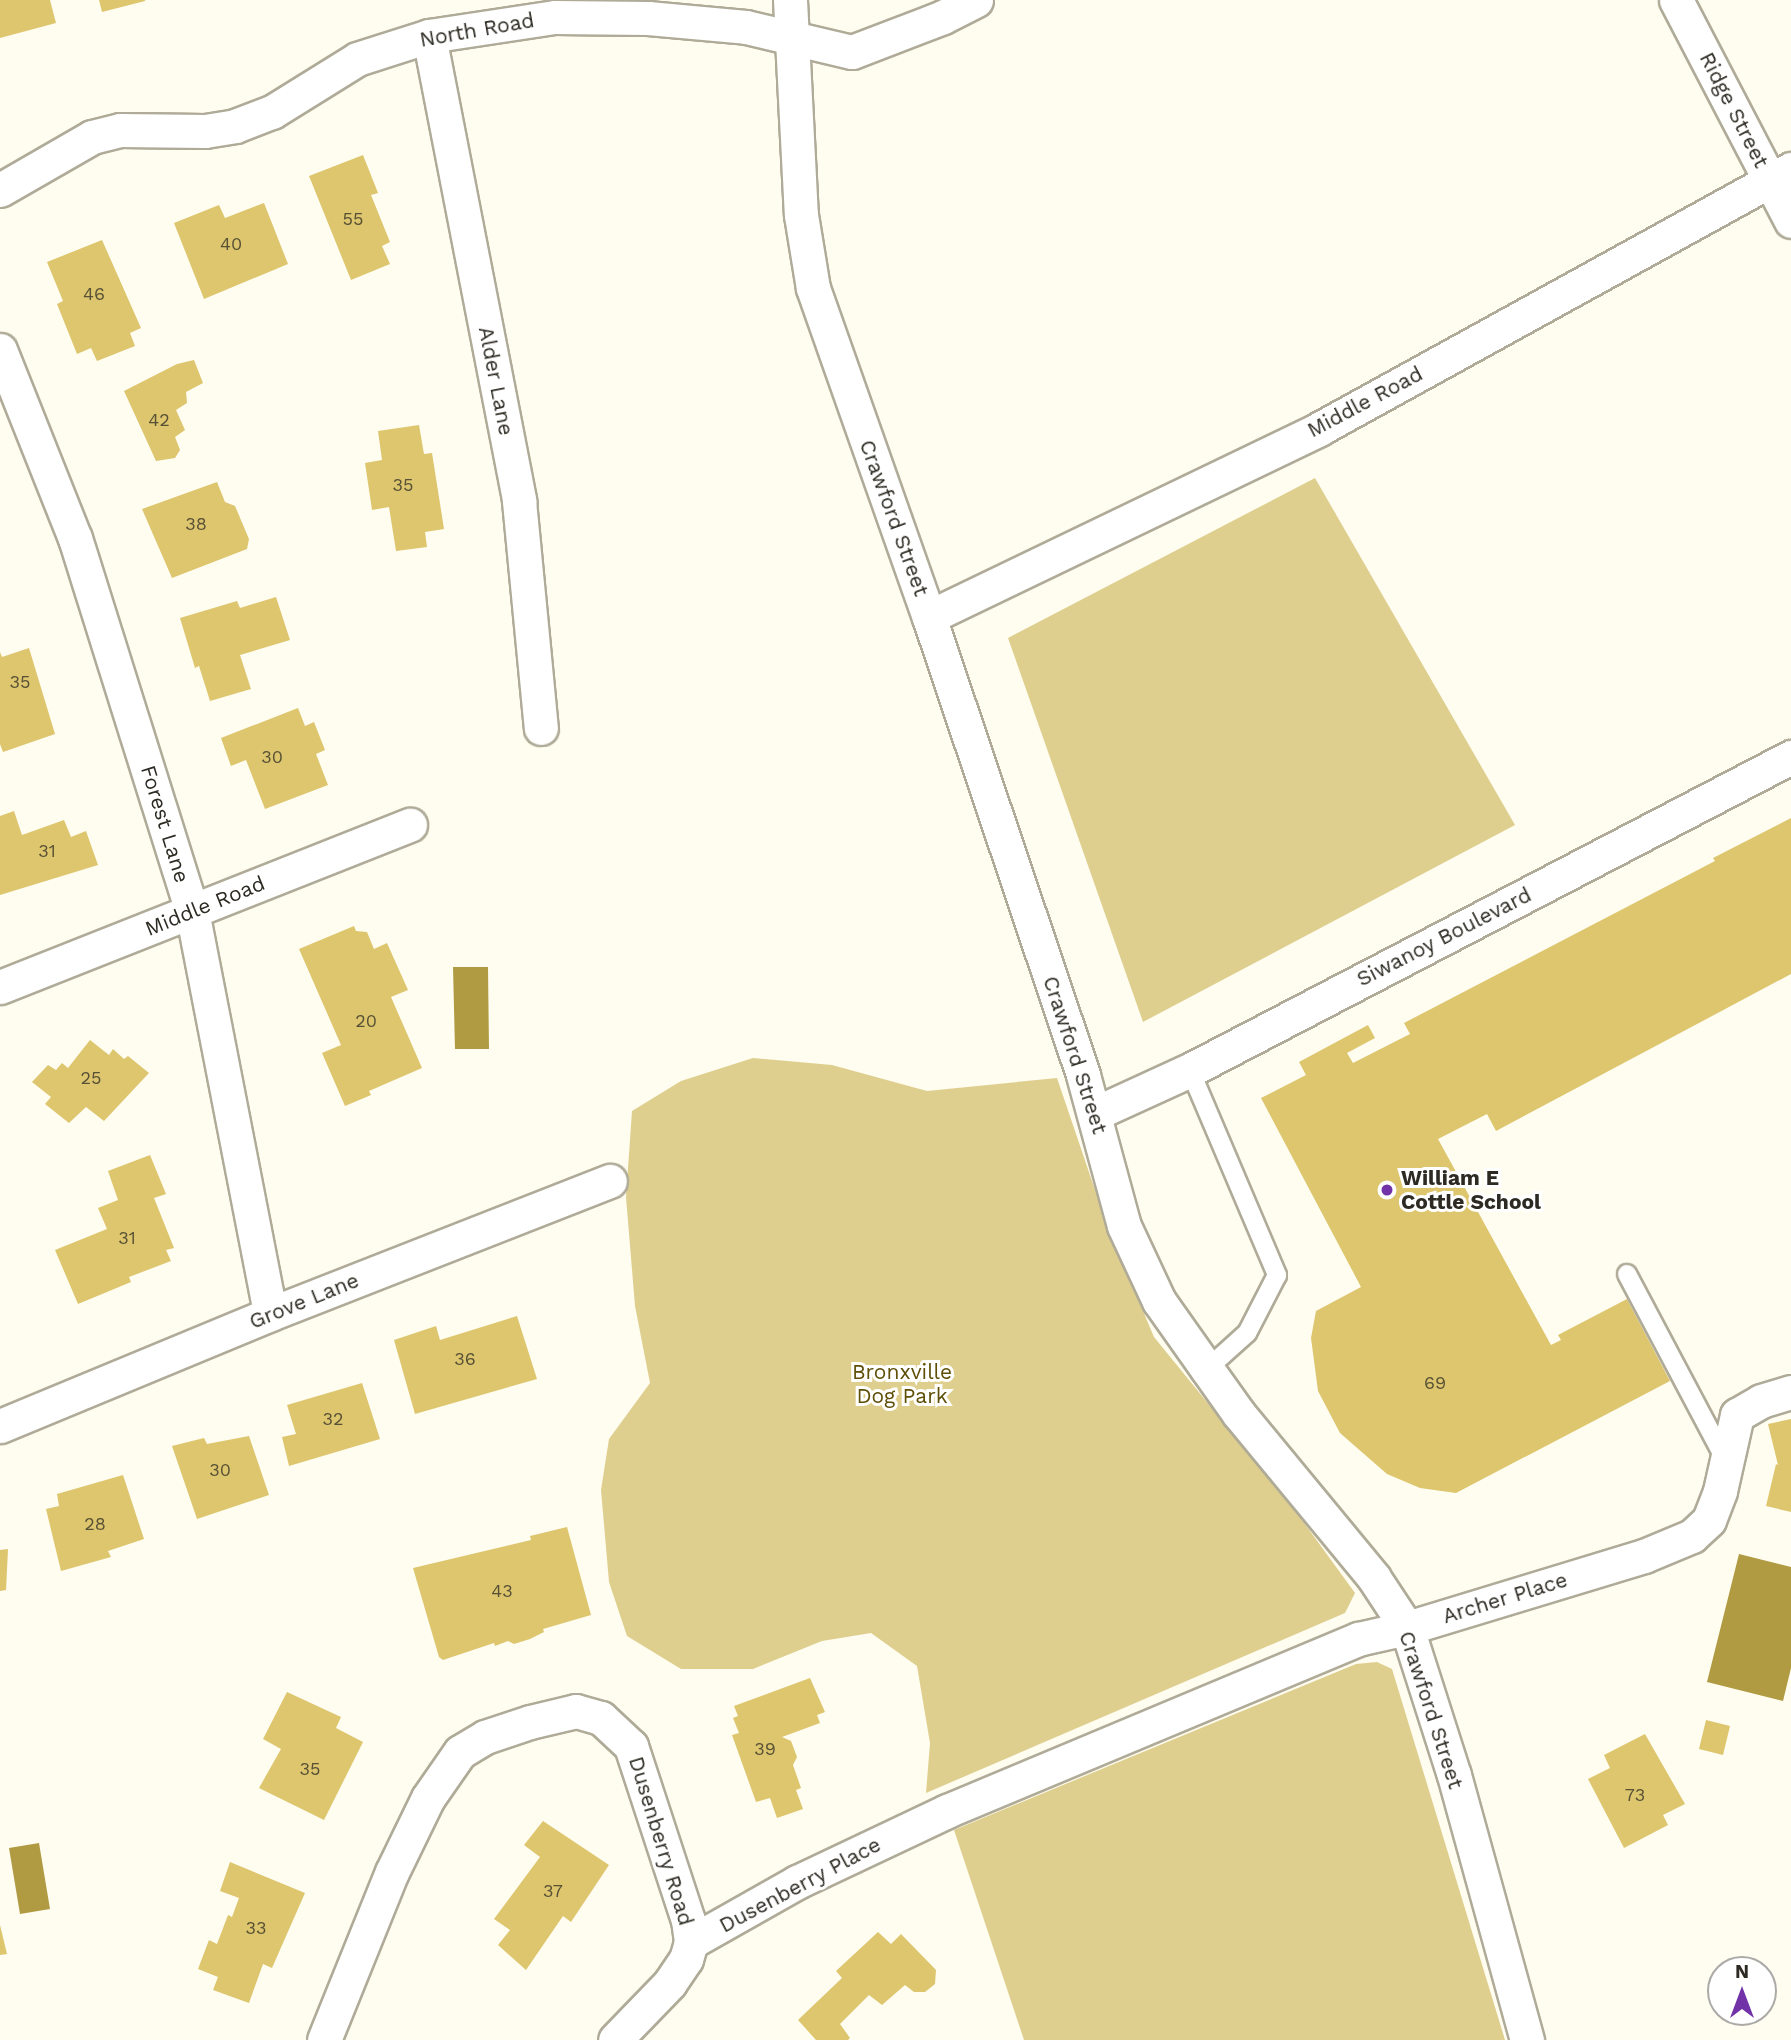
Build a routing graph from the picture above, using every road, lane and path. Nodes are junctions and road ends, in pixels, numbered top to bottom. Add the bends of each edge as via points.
1 (790, 0) edge
2 (976, 0) edge
3 (1676, 0) edge
4 (429, 36) junction
5 (792, 37) junction
6 (1780, 174) edge
7 (0, 190) edge
8 (1791, 221) edge
9 (0, 350) edge
10 (929, 617) junction
11 (541, 728) dead end
12 (1791, 757) edge
13 (410, 825) dead end
14 (192, 911) junction
15 (0, 987) edge
16 (1190, 1070) junction
17 (1096, 1113) junction
18 (610, 1181) dead end
19 (1627, 1274) dead end
20 (270, 1314) junction
21 (1207, 1369) junction
22 (1791, 1392) edge
23 (0, 1426) edge
24 (1725, 1459) junction
25 (1407, 1628) junction
26 (947, 1811) joint
27 (691, 1942) junction
28 (324, 2040) edge
29 (615, 2040) edge
30 (1527, 2040) edge

1 - 5 street, Crawford Street
2 - 5 street, North Road via 852,52
3 - 6 street, Ridge Street
4 - 5 street, North Road via 569,17 648,18 746,27
4 - 7 street, North Road via 357,59 272,112 235,126 205,131 120,130 92,137
4 - 11 street, Alder Lane via 519,501
5 - 10 street, Crawford Street via 801,215 813,288
6 - 8 street, Ridge Street
6 - 10 street, Middle Road via 1319,429
9 - 14 street, Forest Lane via 75,538
10 - 17 street, Crawford Street
12 - 16 street, Siwanoy Boulevard
13 - 14 street, Middle Road
14 - 15 street, Middle Road
14 - 20 street, Forest Lane
16 - 17 street, Siwanoy Boulevard
16 - 21 lane via 1277,1275 1247,1334
17 - 21 street, Crawford Street via 1124,1226 1159,1301
18 - 20 street, Grove Lane
19 - 24 lane
20 - 23 street, Grove Lane
21 - 25 street, Crawford Street via 1374,1578
22 - 24 street, Archer Place via 1737,1415
24 - 25 street, Archer Place via 1709,1520 1692,1536 1644,1556
25 - 26 street, Archer Place via 1358,1639
25 - 30 street, Crawford Street via 1454,1775
26 - 27 street, Dusenberry Place via 797,1882
27 - 28 street, Dusenberry Road via 688,1920 631,1746 601,1718 576,1712 530,1721 485,1737 460,1752 428,1798 392,1872
27 - 29 street, Dusenberry Road via 670,1983

